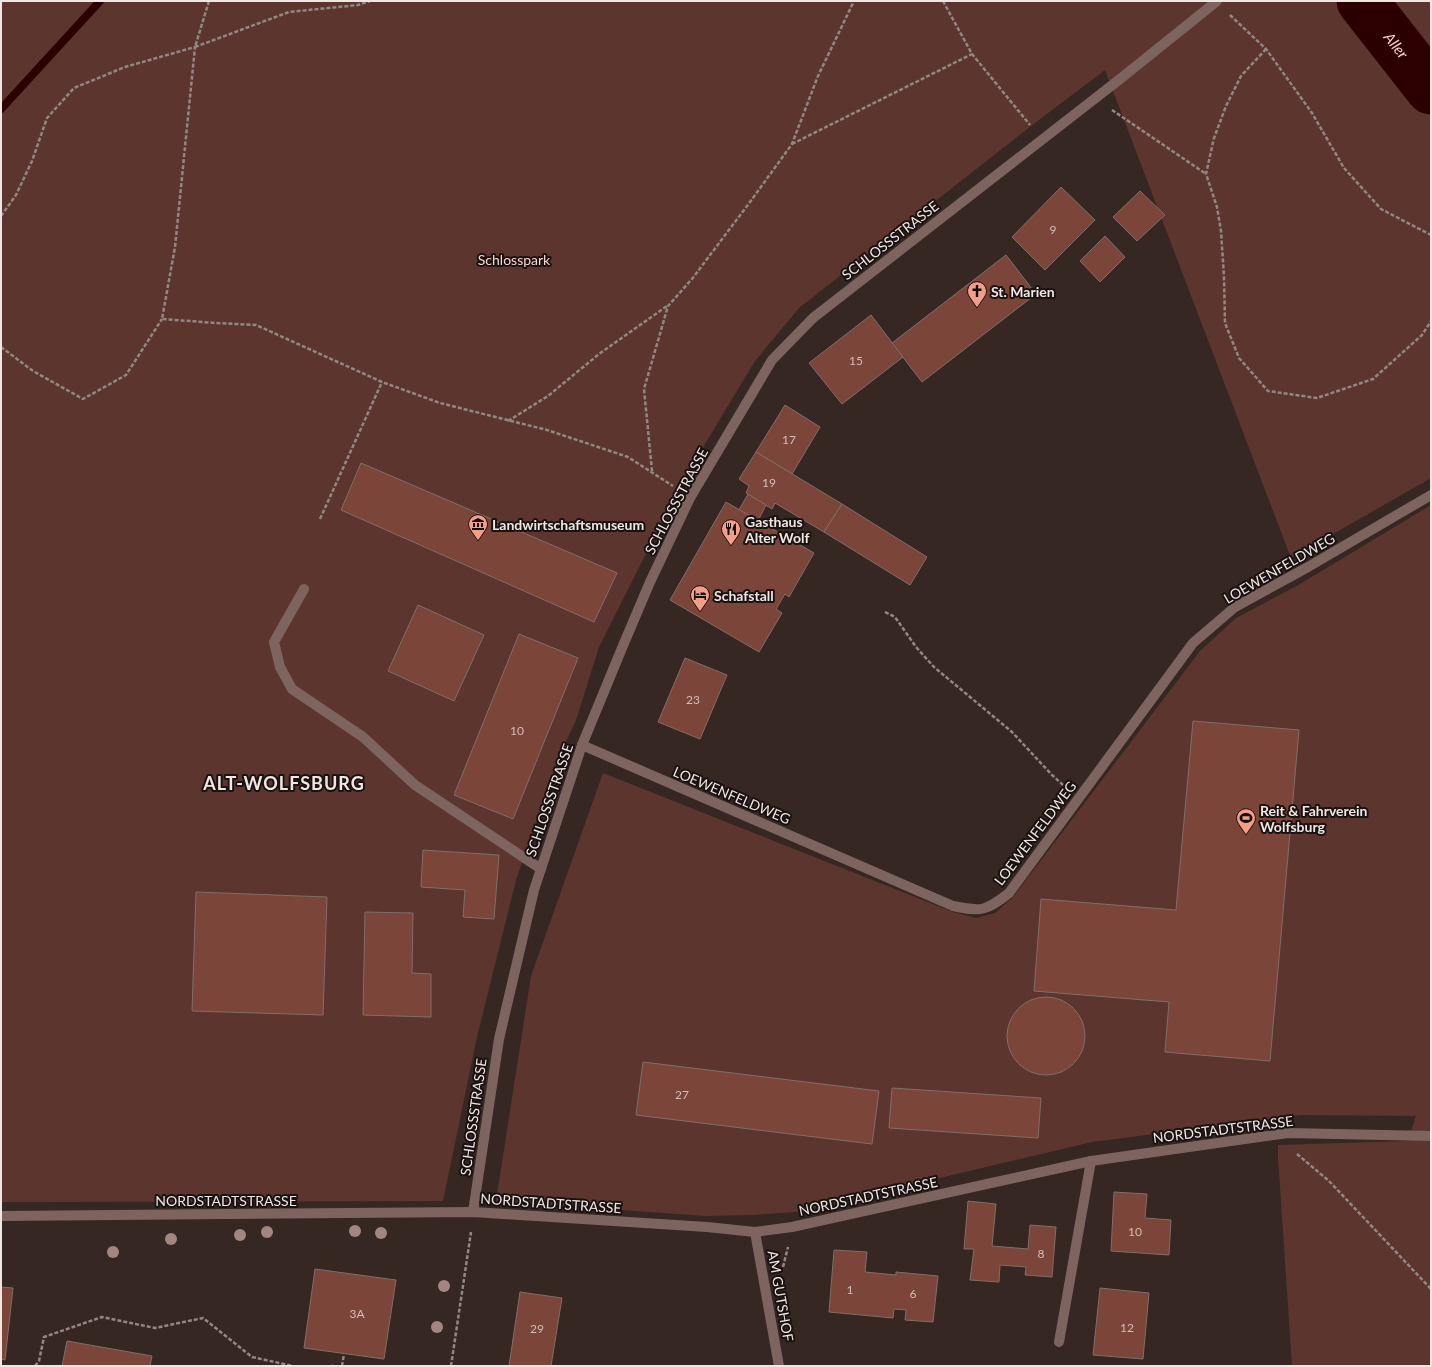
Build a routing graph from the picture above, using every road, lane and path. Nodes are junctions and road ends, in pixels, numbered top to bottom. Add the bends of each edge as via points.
1 (209, 1) edge
2 (370, 1) edge
3 (854, 1) edge
4 (943, 1) edge
5 (1217, 2) edge
6 (195, 46) junction
7 (1266, 49) junction
8 (972, 54) junction
9 (1095, 99) junction
10 (1042, 140) junction
11 (792, 144) junction
12 (1206, 174) junction
13 (1, 216) edge
14 (1431, 235) edge
15 (668, 306) junction
16 (162, 319) junction
17 (1431, 321) edge
18 (1, 347) edge
19 (382, 382) junction
20 (508, 420) junction
21 (652, 472) junction
22 (1431, 495) edge
23 (690, 498) junction
24 (320, 519) dead end
25 (304, 589) dead end
26 (885, 612) dead end
27 (582, 745) junction
28 (1068, 814) junction
29 (541, 869) junction
30 (1275, 1135) junction
31 (1431, 1136) edge
32 (1091, 1161) junction
33 (474, 1212) junction
34 (1, 1216) edge
35 (792, 1227) junction
36 (755, 1232) junction
37 (782, 1272) dead end
38 (1431, 1289) edge
39 (1059, 1342) dead end
40 (344, 1354) dead end
41 (35, 1366) edge
42 (293, 1366) edge
43 (331, 1366) edge
44 (334, 1366) edge
45 (342, 1366) edge
46 (451, 1366) edge
47 (779, 1366) edge

1 - 6 path
2 - 6 path via 358,5 289,12
3 - 11 path via 818,76
4 - 8 path
5 - 7 path
5 - 9 street, SCHLOSSSTRASSE
6 - 13 path via 125,67 74,88 47,118 32,161 16,195
6 - 16 path via 175,247
7 - 12 path via 1241,76 1226,106 1214,138
7 - 14 path via 1312,113 1344,168 1380,209
8 - 10 path
8 - 11 path
9 - 10 street, SCHLOSSSTRASSE
9 - 12 path
10 - 23 street, SCHLOSSSTRASSE via 802,328 772,360
11 - 15 path via 692,279
12 - 17 path via 1217,207 1221,231 1225,323 1239,358 1268,391 1317,398 1373,380 1422,335
15 - 20 path via 599,354 548,396
15 - 21 path via 644,389
16 - 18 path via 126,375 83,399 33,371
16 - 19 path via 256,324
19 - 20 path via 440,403
19 - 24 path
20 - 21 path via 628,457
21 - 23 path
22 - 28 street, LOEWENFELDWEG via 1235,607 1193,643
23 - 27 street, SCHLOSSSTRASSE via 650,582
25 - 29 street via 274,642 280,667 292,689 363,737 414,785
26 - 28 path via 895,617 934,667 1012,732 1067,788
27 - 28 street, LOEWENFELDWEG via 953,906 973,910 992,906 1009,893
27 - 29 street, SCHLOSSSTRASSE
29 - 33 street, SCHLOSSSTRASSE via 499,1039
30 - 31 street, NORDSTADTSTRASSE via 1288,1133
30 - 32 street, NORDSTADTSTRASSE
30 - 38 path via 1329,1181
32 - 35 street, NORDSTADTSTRASSE
32 - 39 street
33 - 34 street, NORDSTADTSTRASSE
33 - 36 street, NORDSTADTSTRASSE
33 - 46 path
35 - 36 street, NORDSTADTSTRASSE
35 - 37 path
36 - 47 street, AM GUTSHOF
40 - 45 path
41 - 42 path via 39,1361 44,1337 102,1317 155,1328 203,1318 252,1357
43 - 44 path

